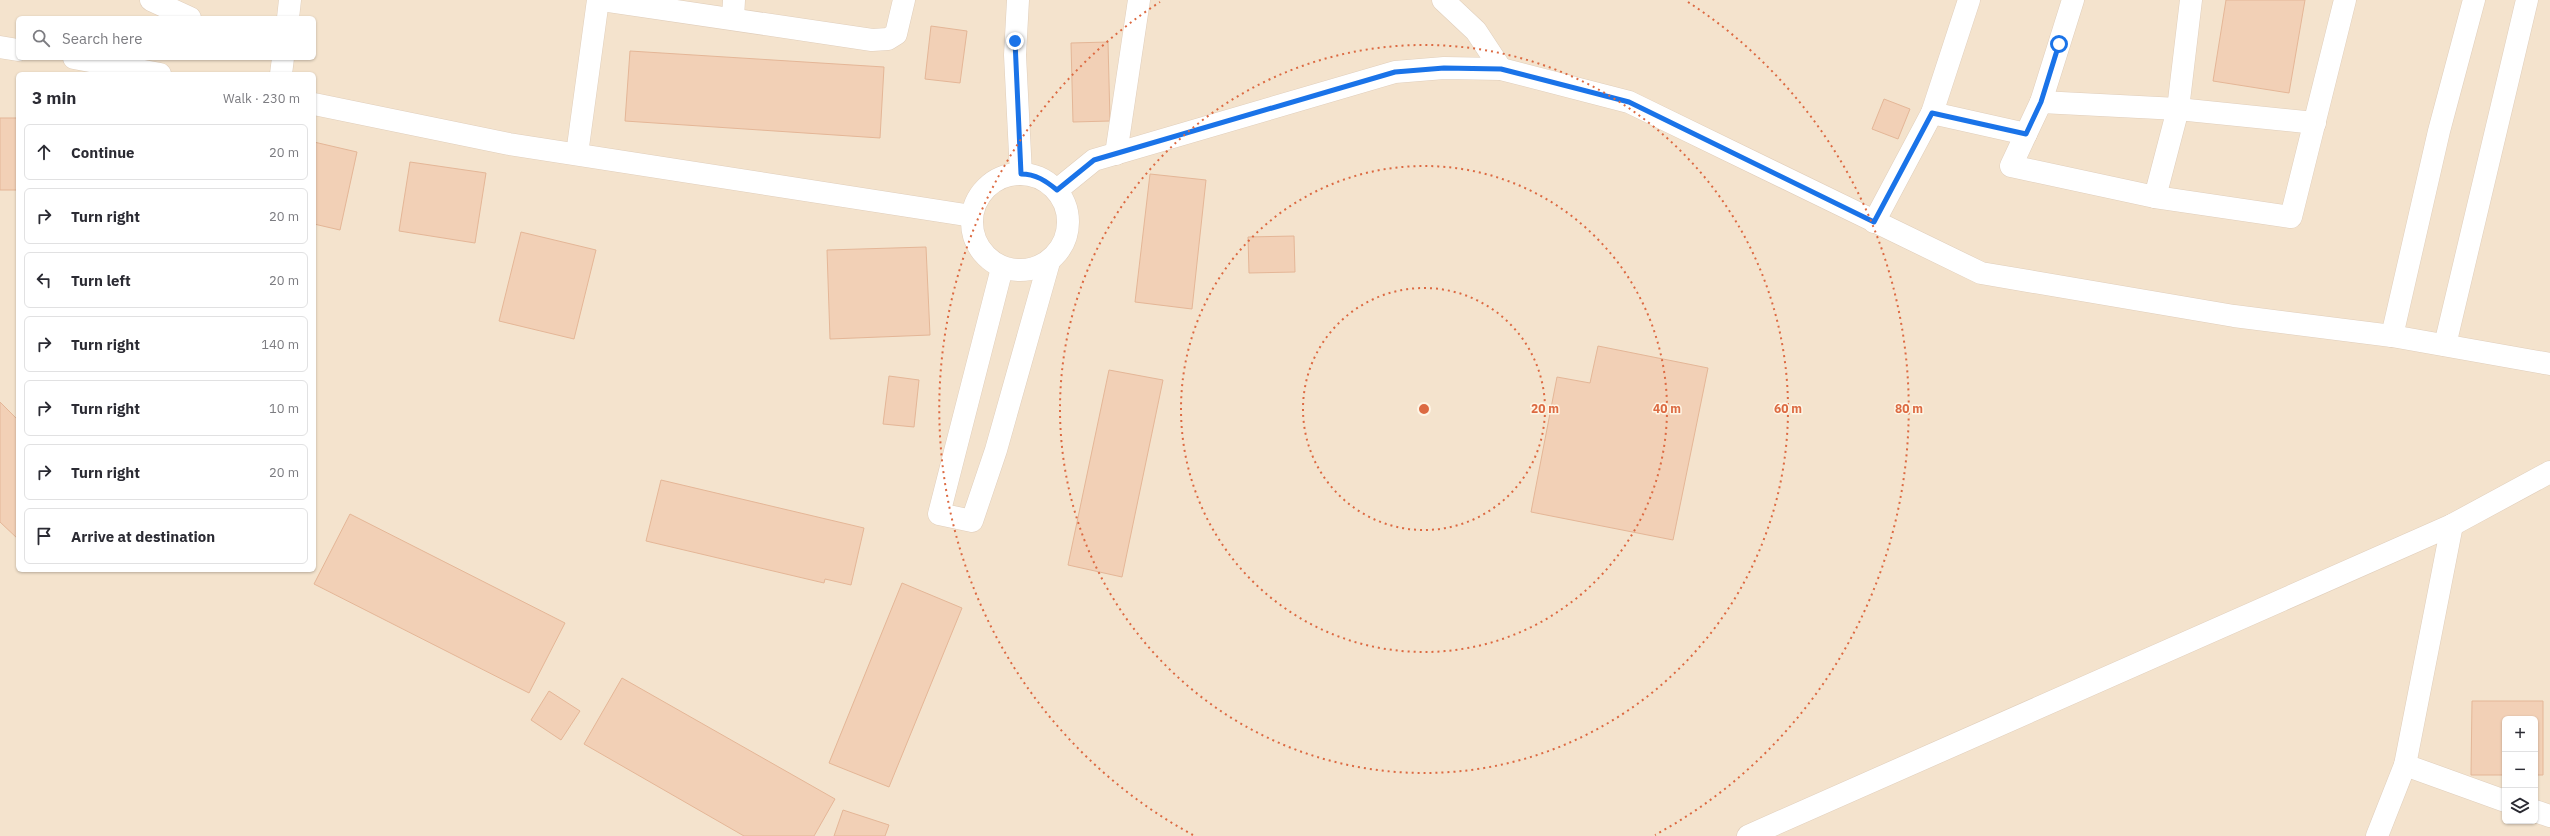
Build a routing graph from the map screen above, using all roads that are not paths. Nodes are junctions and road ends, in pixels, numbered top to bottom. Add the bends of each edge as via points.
1 (151, 0) edge
2 (290, 0) edge
3 (598, 0) edge
4 (602, 0) edge
5 (904, 0) edge
6 (1018, 0) edge
7 (1139, 0) edge
8 (1443, 0) edge
9 (1969, 0) edge
10 (2073, 0) edge
11 (2191, 0) edge
12 (2345, 0) edge
13 (2474, 0) edge
14 (2527, 0) edge
15 (734, 9) edge
16 (186, 16) edge
17 (288, 16) edge
18 (0, 47) edge
19 (16, 50) edge
20 (85, 60) edge
21 (1501, 69) junction
22 (149, 72) edge
23 (2041, 102) junction
24 (316, 104) edge
25 (2178, 109) junction
26 (1932, 113) junction
27 (2316, 123) junction
28 (2026, 134) junction
29 (577, 154) junction
30 (1116, 154) junction
31 (1021, 174) junction
32 (1057, 190) junction
33 (2155, 197) junction
34 (972, 216) junction
35 (1874, 222) junction
36 (1049, 262) junction
37 (1002, 268) junction
38 (2392, 336) junction
39 (2445, 345) junction
40 (2550, 364) edge
41 (2550, 472) edge
42 (2452, 525) junction
43 (2405, 765) junction
44 (2502, 800) edge
45 (2538, 812) edge
46 (2550, 816) edge
47 (1748, 836) edge
48 (2377, 836) edge

1 - 16 street
2 - 17 street
3 - 29 street
4 - 15 street
5 - 15 street via 896,34 888,39 872,40
6 - 31 street via 1014,55
7 - 30 street
8 - 21 street via 1476,31
9 - 26 street
10 - 23 street
11 - 25 street
12 - 27 street
13 - 38 street
14 - 39 street
18 - 19 street
20 - 22 street
21 - 30 street via 1444,68 1395,72
21 - 35 street via 1629,102
23 - 25 street
23 - 28 street
24 - 29 street via 509,144
25 - 27 street
25 - 33 street
26 - 28 street
26 - 35 street
27 - 33 street via 2291,217
28 - 33 street via 2011,166
29 - 34 street
30 - 32 street via 1094,160
31 - 32 street via 1031,174 1045,180
31 - 34 street via 999,178 986,188 976,200
32 - 36 street via 1066,205 1070,220 1060,250
34 - 37 street via 973,232 978,247
35 - 38 street via 1981,273 2234,316
36 - 37 street via 1019,271
36 - 37 street via 996,450 972,521 940,514
38 - 39 street
39 - 40 street
41 - 42 street
42 - 43 street
42 - 47 street
43 - 44 street
43 - 48 street
45 - 46 street

